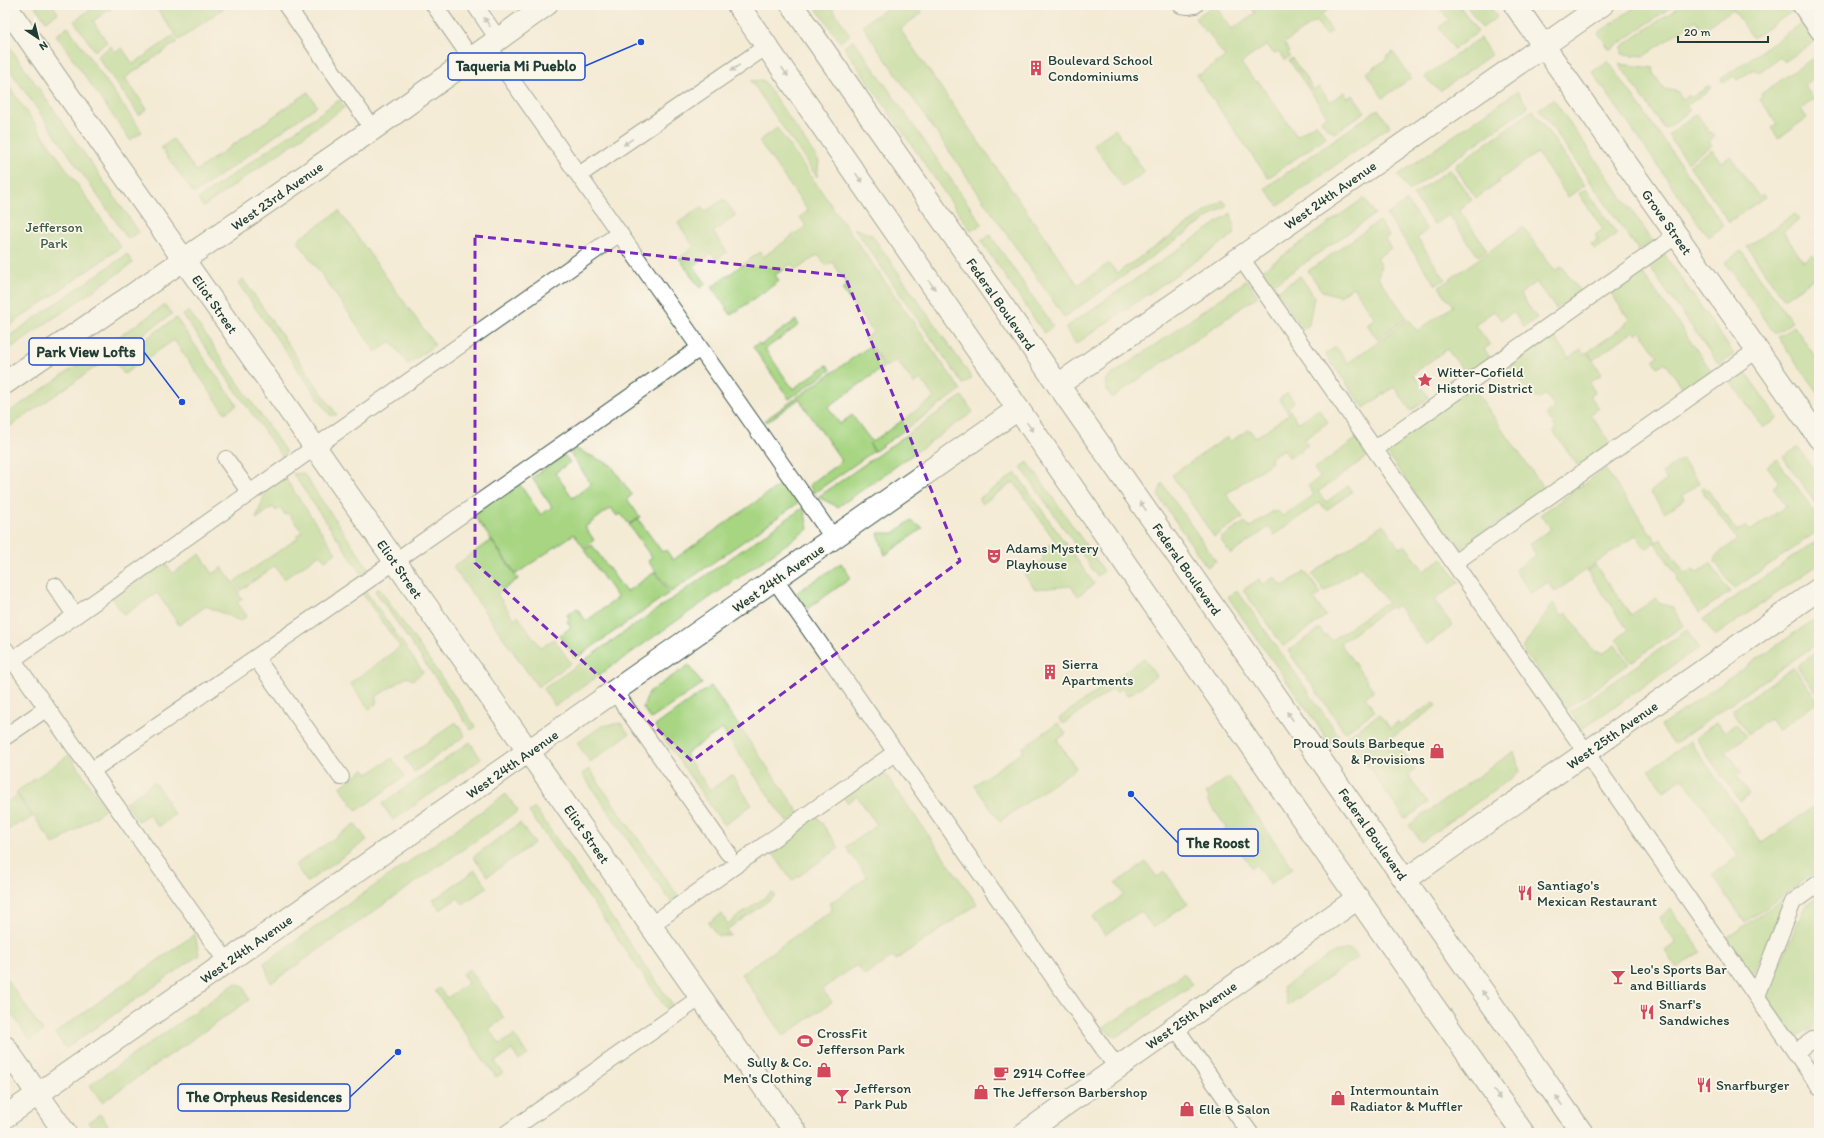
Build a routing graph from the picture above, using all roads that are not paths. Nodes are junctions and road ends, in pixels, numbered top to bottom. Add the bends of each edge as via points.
1 (5, 5) edge
2 (286, 5) edge
3 (434, 5) edge
4 (475, 5) edge
5 (546, 5) edge
6 (738, 5) edge
7 (792, 5) edge
8 (1181, 5) edge
9 (1195, 5) edge
10 (1515, 5) edge
11 (1602, 5) edge
12 (1800, 5) edge
13 (1819, 32) edge
14 (767, 46) junction
15 (1544, 46) junction
16 (486, 48) junction
17 (373, 129) junction
18 (579, 175) junction
19 (620, 233) junction
20 (1677, 235) junction
21 (1241, 258) junction
22 (184, 259) junction
23 (700, 348) junction
24 (1757, 350) junction
25 (5, 383) edge
26 (1058, 385) junction
27 (1018, 409) junction
28 (1819, 438) edge
29 (315, 447) junction
30 (1375, 449) junction
31 (226, 459) dead end
32 (250, 493) junction
33 (834, 539) junction
34 (395, 562) junction
35 (1454, 563) junction
36 (776, 580) junction
37 (55, 586) dead end
38 (1819, 590) edge
39 (75, 615) junction
40 (9, 654) edge
41 (256, 658) junction
42 (615, 692) junction
43 (47, 708) junction
44 (5, 737) edge
45 (529, 752) junction
46 (896, 752) junction
47 (1586, 753) junction
48 (91, 771) junction
49 (341, 777) dead end
50 (728, 853) dead end
51 (1405, 880) junction
52 (1819, 884) edge
53 (1358, 898) junction
54 (650, 925) junction
55 (227, 962) junction
56 (1756, 996) junction
57 (701, 997) junction
58 (1175, 1027) junction
59 (1819, 1036) edge
60 (5, 1047) edge
61 (1795, 1052) junction
62 (1117, 1068) junction
63 (1819, 1086) edge
64 (38, 1094) junction
65 (5, 1117) edge
66 (65, 1133) edge
67 (507, 1133) edge
68 (796, 1133) edge
69 (1026, 1133) edge
70 (1250, 1133) edge
71 (1523, 1133) edge
72 (1582, 1133) edge

1 - 22 street, Eliot Street
2 - 17 lane
3 - 16 lane
16 -> 4 lane
5 - 16 street, West 23rd Avenue
6 - 14 street
7 - 26 street, Federal Boulevard
8 - 9 lane
10 - 15 street, Grove Street
11 - 15 street, West 24th Avenue
12 - 13 lane
14 -> 18 lane
14 -> 27 street
15 - 20 street, Grove Street
15 - 21 street, West 24th Avenue
16 - 17 street, West 23rd Avenue
16 - 18 lane
17 - 22 street, West 23rd Avenue
18 - 19 lane
19 - 23 lane
19 - 29 lane
20 - 24 street, Grove Street
20 - 30 lane
21 - 26 street, West 24th Avenue
21 - 30 lane
22 - 25 street, West 23rd Avenue
22 - 29 street, Eliot Street
23 - 33 lane
23 - 34 lane
24 - 28 street, Grove Street
24 - 35 lane
51 -> 26 street, Federal Boulevard
27 - 33 street, West 24th Avenue
27 -> 53 street
29 - 32 lane
29 - 34 street, Eliot Street
30 - 35 lane
31 - 32 lane
32 - 39 lane
33 - 36 street, West 24th Avenue
34 - 41 lane
34 - 45 street, Eliot Street
35 - 47 lane
36 - 42 street, West 24th Avenue
36 - 46 lane
37 - 39 lane
38 - 47 street, West 25th Avenue
39 - 40 lane
40 - 43 lane
41 - 48 lane
41 - 49 lane
42 - 45 street, West 24th Avenue
42 - 50 lane
43 - 44 lane
43 - 48 lane
45 - 54 street, Eliot Street
45 - 55 street, West 24th Avenue
46 - 54 lane
46 - 62 lane
47 - 51 street, West 25th Avenue
47 - 56 lane
48 - 55 lane
72 -> 51 street, Federal Boulevard
52 - 56 lane via 1793,902
53 - 58 street, West 25th Avenue
53 -> 71 street
54 - 57 street, Eliot Street
55 - 64 street, West 24th Avenue
56 - 61 lane
57 - 67 lane
57 - 68 street, Eliot Street
58 - 62 street, West 25th Avenue
58 - 70 lane
59 - 61 lane
60 - 64 street
61 - 63 lane
62 - 69 street, West 25th Avenue
64 - 65 street, West 24th Avenue
64 - 66 street

